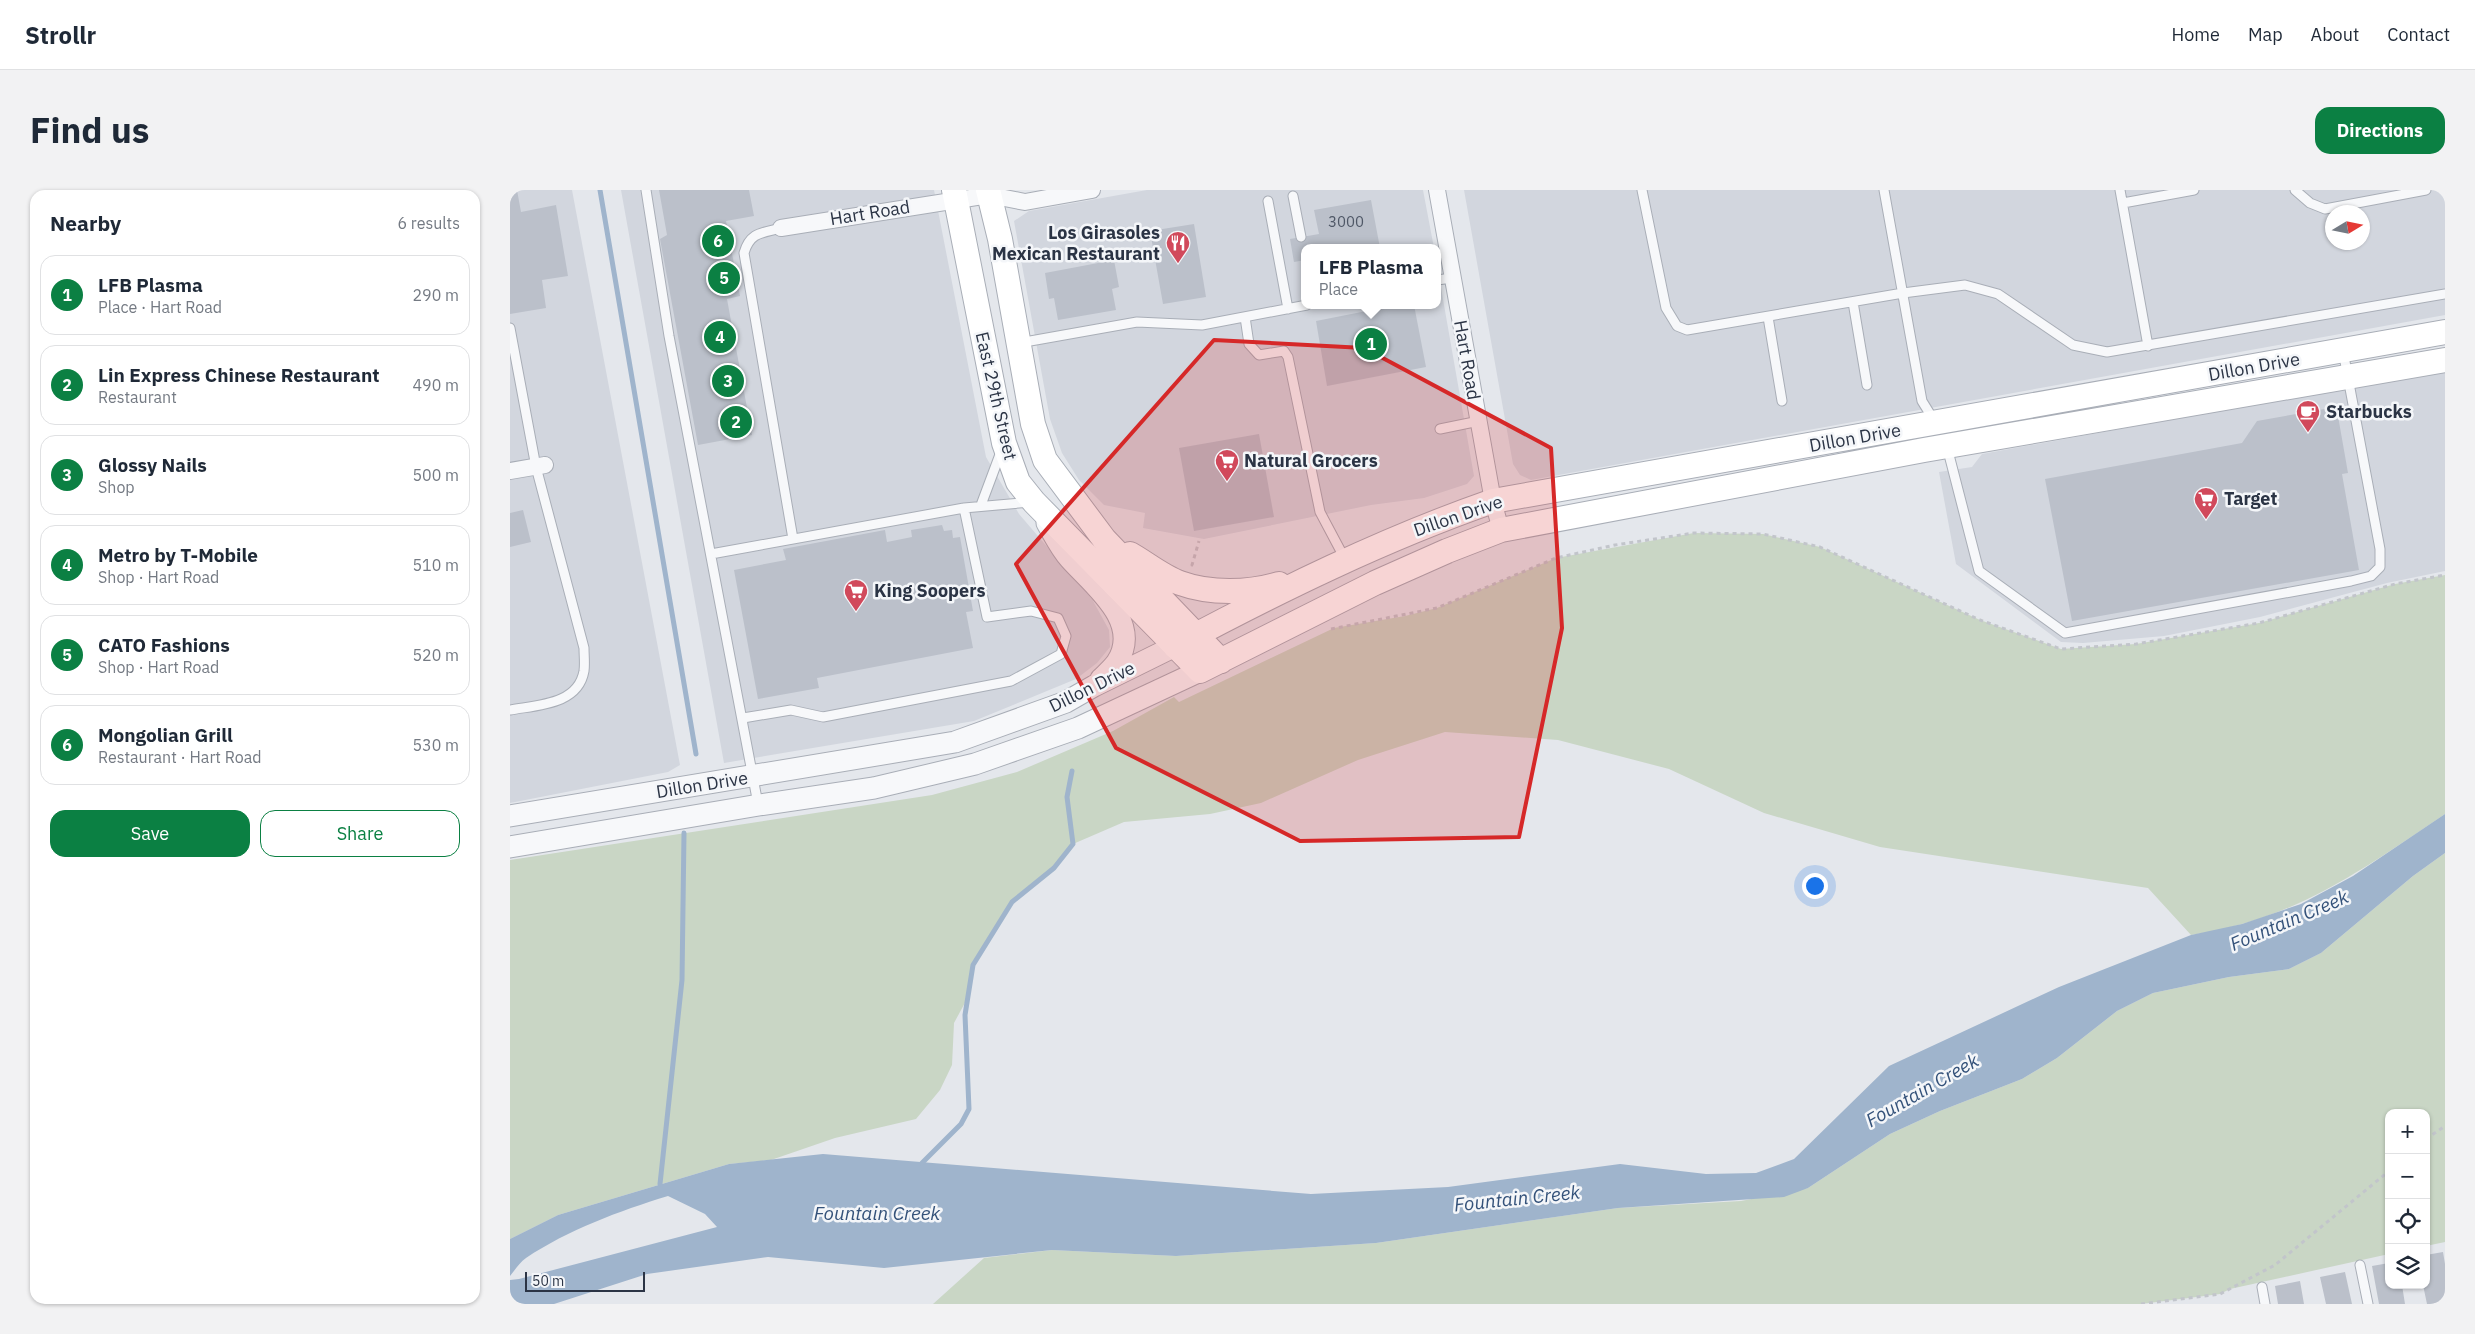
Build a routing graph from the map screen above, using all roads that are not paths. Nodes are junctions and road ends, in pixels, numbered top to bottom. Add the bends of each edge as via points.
1 (646, 190) edge
2 (1092, 190) edge
3 (1437, 190) edge
4 (1642, 190) edge
5 (1884, 190) edge
6 (2120, 190) edge
7 (2194, 190) edge
8 (2295, 190) edge
9 (2426, 190) edge
10 (991, 192) edge
11 (955, 195) edge
12 (1293, 196) dead end
13 (1268, 201) dead end
14 (2123, 203) junction
15 (781, 228) joint
16 (1301, 238) dead end
17 (1445, 279) edge
18 (1903, 293) junction
19 (2445, 294) edge
20 (1853, 302) junction
21 (1301, 306) edge
22 (1288, 309) junction
23 (1245, 317) junction
24 (1768, 317) junction
25 (510, 328) edge
26 (2445, 332) edge
27 (1018, 344) junction
28 (2148, 346) junction
29 (2343, 351) junction
30 (2445, 360) edge
31 (2348, 377) junction
32 (1867, 385) dead end
33 (1782, 401) dead end
34 (1479, 422) junction
35 (1440, 429) dead end
36 (1941, 435) junction
37 (1004, 443) junction
38 (540, 466) junction
39 (510, 471) edge
40 (1493, 501) junction
41 (1034, 502) junction
42 (981, 505) junction
43 (964, 508) junction
44 (1501, 530) junction
45 (793, 538) junction
46 (1104, 539) junction
47 (711, 554) junction
48 (1341, 563) junction
49 (1186, 640) junction
50 (1221, 661) junction
51 (1200, 671) junction
52 (1094, 686) junction
53 (510, 710) edge
54 (743, 718) junction
55 (754, 777) junction
56 (758, 805) junction
57 (510, 816) edge
58 (510, 847) edge
59 (2360, 1265) dead end
60 (2262, 1287) dead end
61 (2265, 1304) edge
62 (2368, 1304) edge

1 - 47 lane via 669,336
2 - 10 street, Hart Road via 1026,202
3 - 17 street, Hart Road
4 - 24 lane via 1661,293 1677,326 1698,330
5 - 18 lane
6 - 14 lane
7 - 14 lane
8 - 9 lane via 2310,203 2325,209
10 - 11 street, Hart Road
10 - 27 main road, East 29th Street
11 - 15 street, Hart Road
11 - 37 main road, East 29th Street
12 - 16 lane
13 - 22 lane
14 - 28 lane
15 - 45 lane via 757,234 747,241 744,253
17 - 34 street, Hart Road
18 - 20 lane
18 - 28 lane via 1965,285 1982,288 2013,303 2073,345 2106,352
18 - 36 lane via 1922,402
19 - 28 lane
20 - 24 lane
20 - 32 lane
21 - 22 lane
22 - 23 lane
23 - 27 lane via 1202,325 1137,322
23 - 48 lane via 1249,344 1259,355 1284,351 1288,357 1320,512
24 - 33 lane
25 - 38 lane
26 - 29 main road, Dillon Drive
27 - 46 main road, East 29th Street via 1033,424 1045,460
29 - 31 lane
29 - 36 main road, Dillon Drive
30 - 31 main road, Dillon Drive
31 - 36 main road, Dillon Drive
31 - 36 lane via 2380,549 2380,567 2371,576 2065,633 1979,571
34 - 35 lane
34 - 40 street, Hart Road
36 - 40 main road, Dillon Drive
36 - 44 main road, Dillon Drive
37 - 41 main road, East 29th Street via 1018,482
37 - 42 lane
38 - 39 street
38 - 53 lane via 584,648 584,672 578,687 556,702
40 - 44 street, Hart Road
40 - 48 main road, Dillon Drive via 1427,524
41 - 42 lane
41 - 49 main road, East 29th Street
41 - 52 street via 1068,558 1110,600 1123,630 1117,662
42 - 43 lane
43 - 45 lane
43 - 54 lane via 987,616 1031,611 1058,618 1066,636 1061,654 1011,681 823,717 791,710
44 - 50 main road, Dillon Drive via 1447,550 1375,583
45 - 47 lane
46 - 48 main road via 1180,583 1216,590 1259,590
46 - 49 main road, East 29th Street
47 - 54 lane
48 - 49 main road, Dillon Drive
49 - 50 main road, East 29th Street
49 - 51 main road, East 29th Street
49 - 52 street, Dillon Drive
50 - 51 main road, Dillon Drive
51 - 56 street, Dillon Drive via 1078,728 975,764 874,788
52 - 55 street, Dillon Drive via 1066,702 955,742
54 - 55 lane
55 - 56 lane
55 - 57 street, Dillon Drive
56 - 58 street, Dillon Drive
59 - 62 lane
60 - 61 lane

